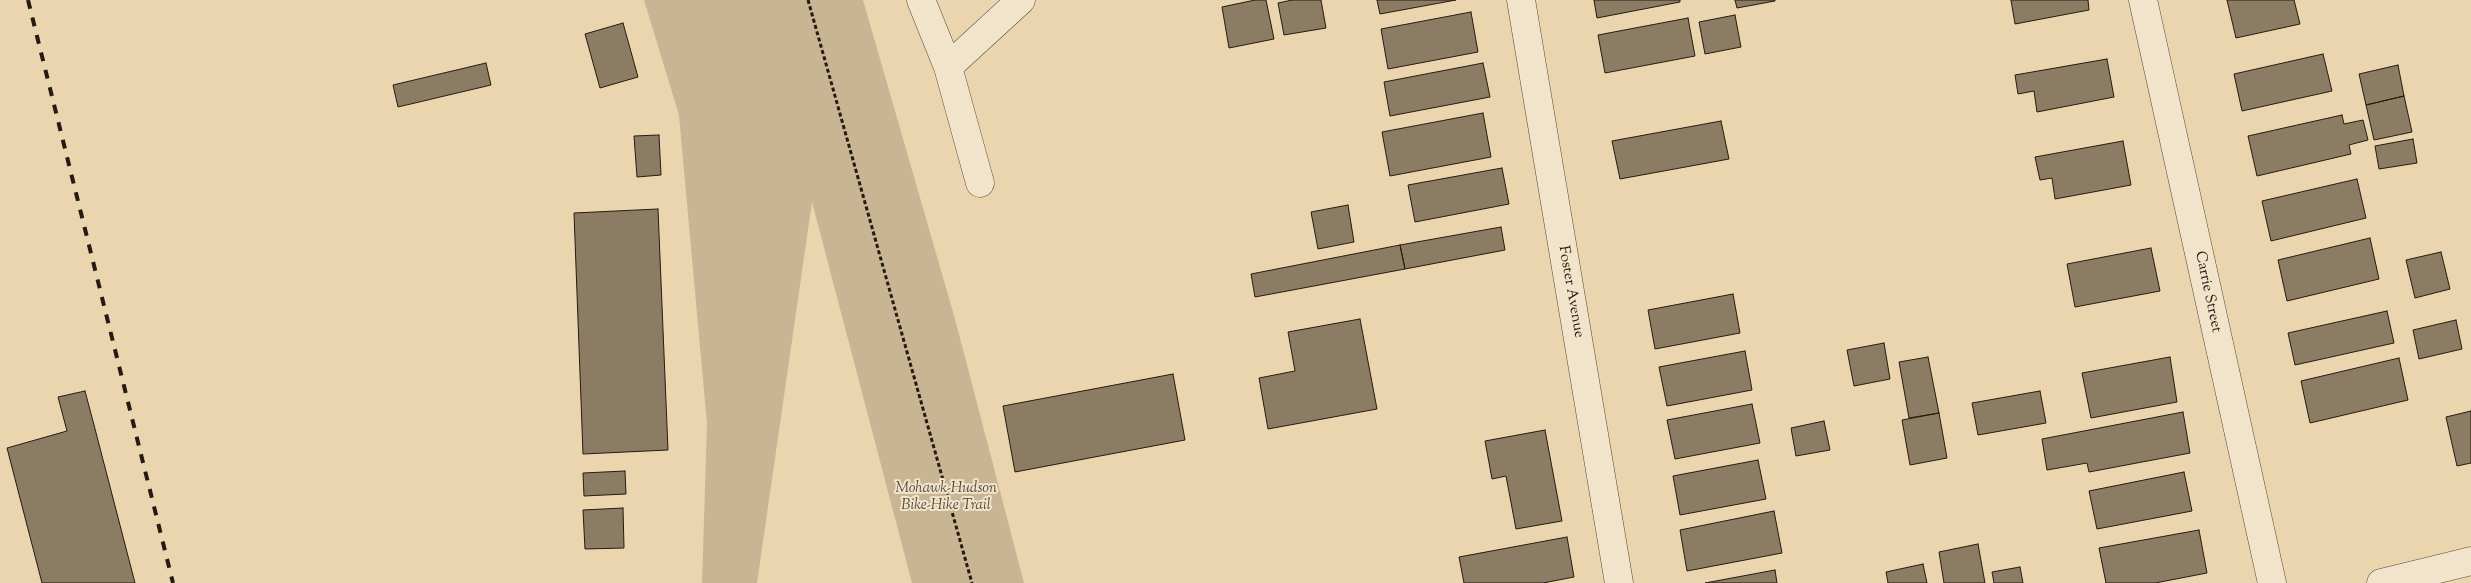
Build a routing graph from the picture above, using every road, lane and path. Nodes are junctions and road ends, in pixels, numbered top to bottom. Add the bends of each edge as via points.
1 (808, 0) edge
2 (921, 0) edge
3 (1021, 0) edge
4 (1521, 0) edge
5 (2142, 0) edge
6 (948, 67) junction
7 (980, 183) dead end
8 (2471, 561) edge
9 (972, 583) edge
10 (1619, 583) edge
11 (2272, 583) edge
12 (2381, 583) edge

1 - 9 path
2 - 6 street
3 - 6 street
4 - 10 street, Foster Avenue
5 - 11 street, Carrie Street
6 - 7 street
8 - 12 street

